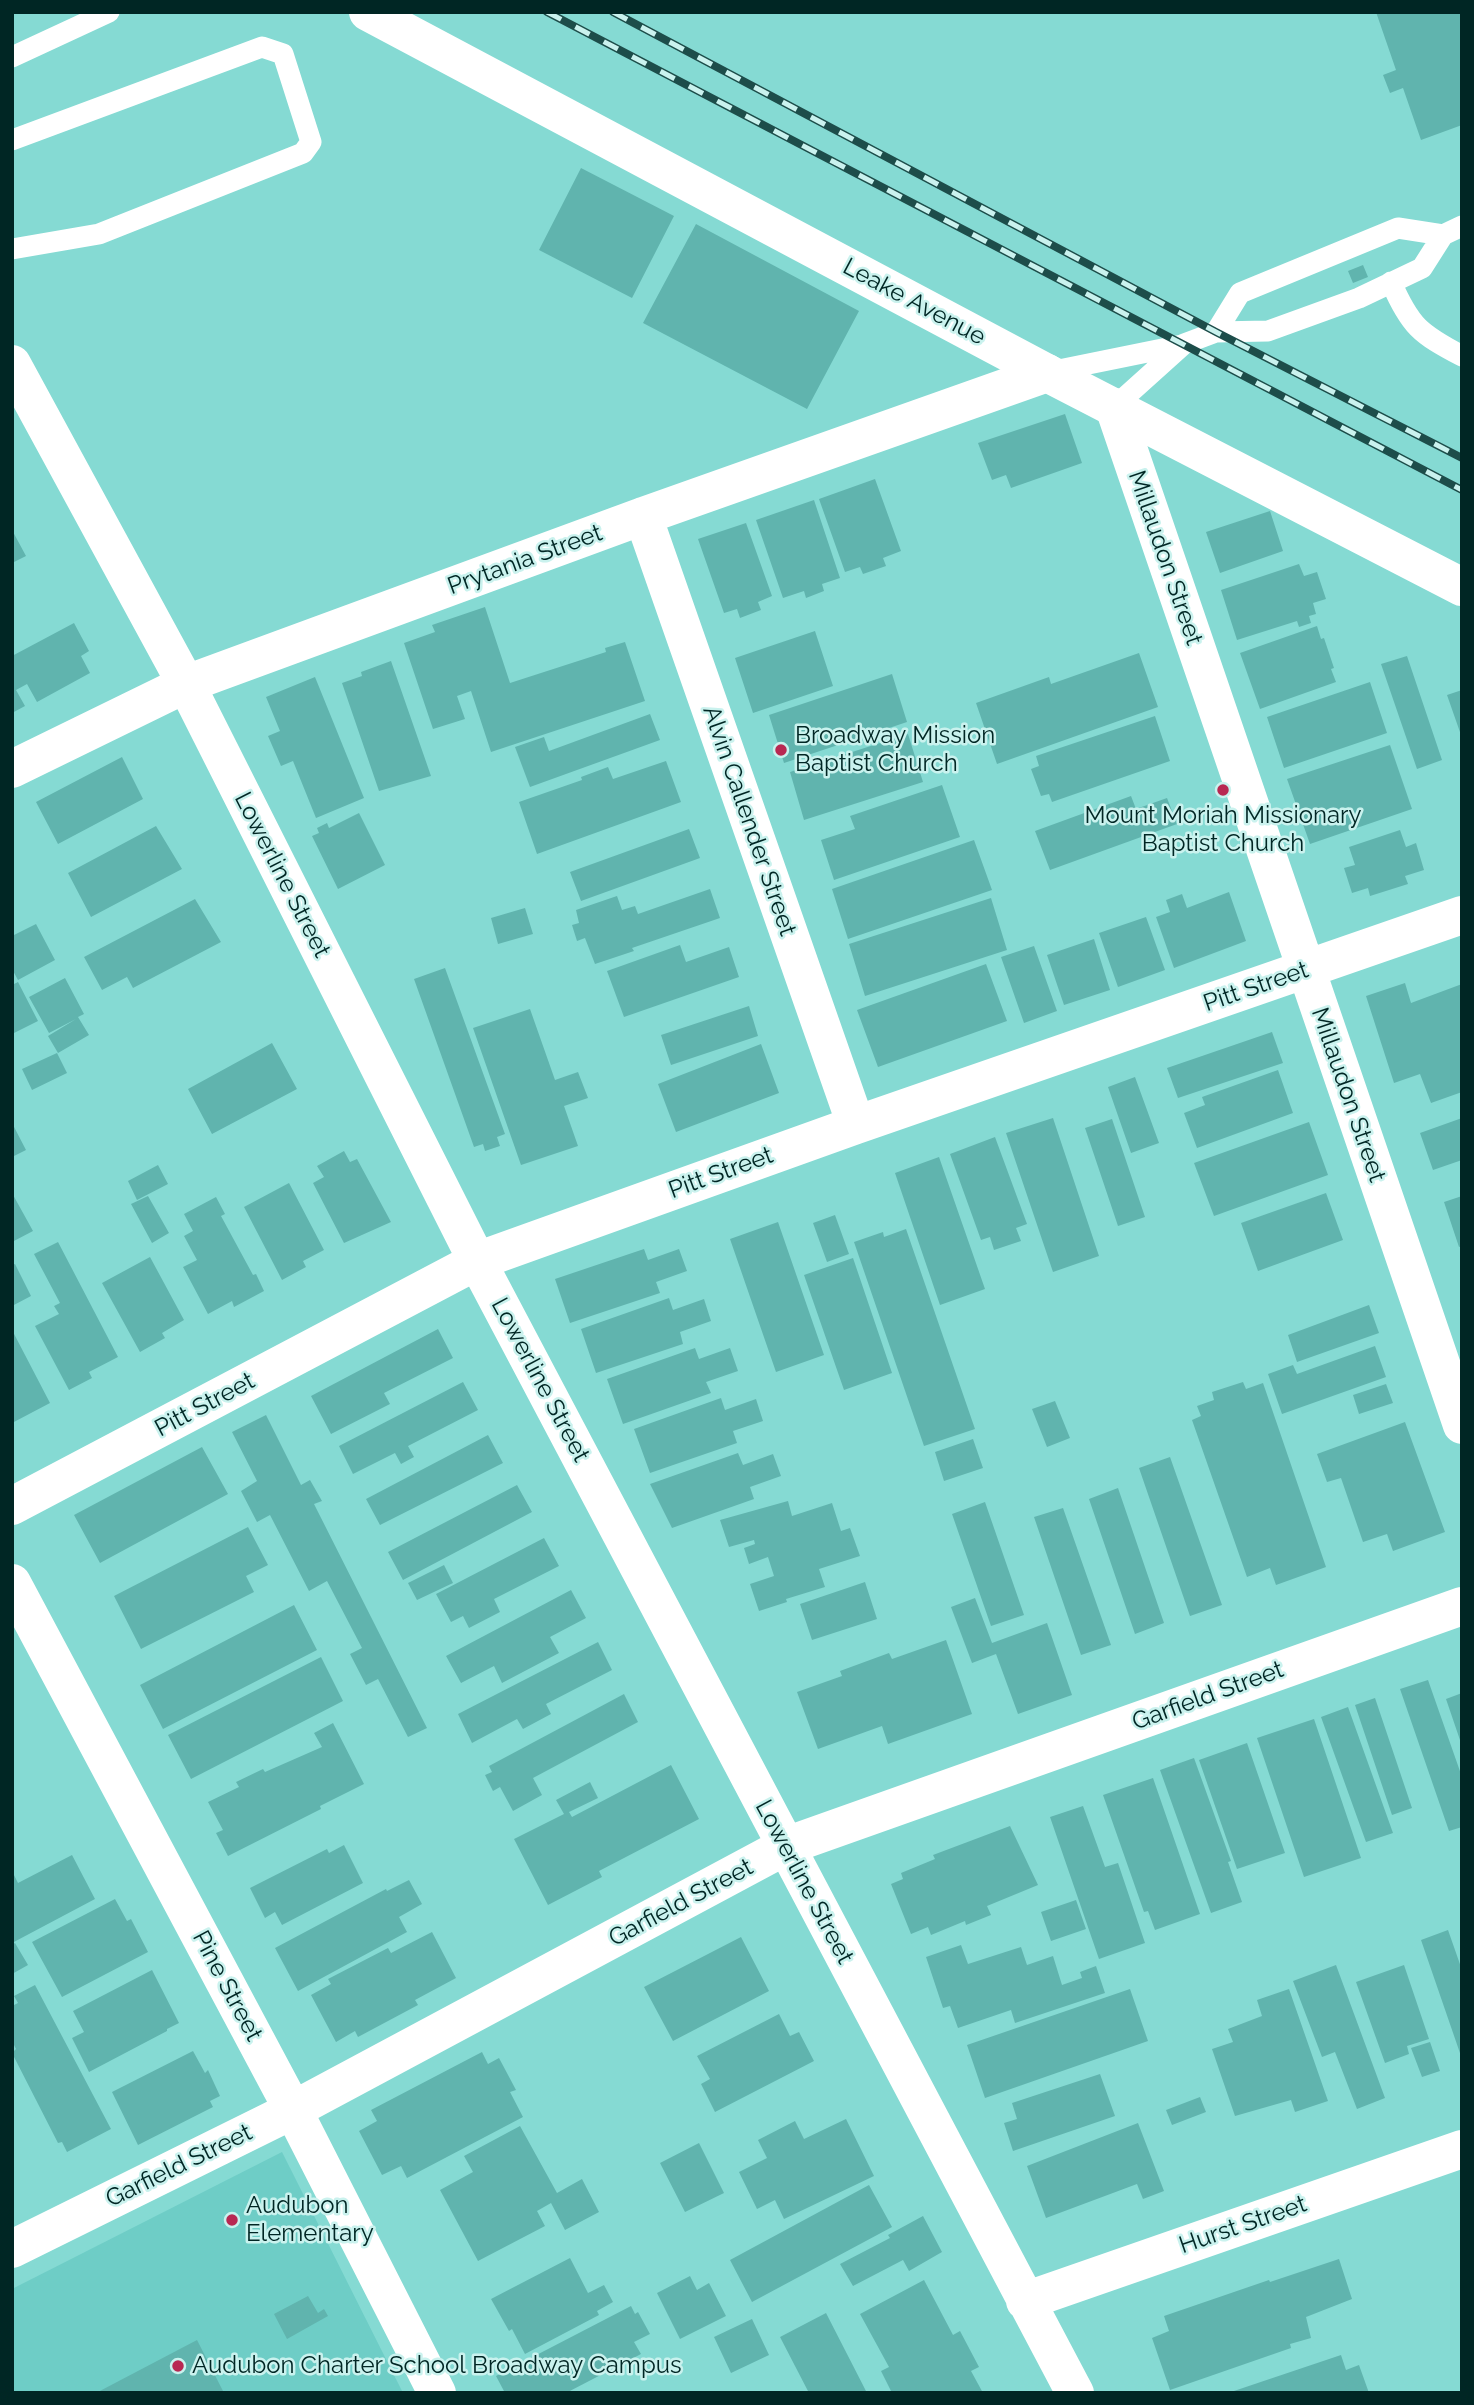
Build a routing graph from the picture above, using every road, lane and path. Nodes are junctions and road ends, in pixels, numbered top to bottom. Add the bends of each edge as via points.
1 (109, 12) edge
2 (368, 12) edge
3 (12, 57) edge
4 (12, 140) edge
5 (1452, 231) edge
6 (12, 249) edge
7 (1391, 282) junction
8 (1216, 332) junction
9 (1184, 344) junction
10 (1462, 356) edge
11 (12, 363) edge
12 (1047, 373) junction
13 (1114, 407) junction
14 (643, 516) junction
15 (1462, 587) edge
16 (186, 684) junction
17 (12, 769) edge
18 (1462, 915) edge
19 (1305, 970) junction
20 (856, 1125) junction
21 (477, 1261) junction
22 (1462, 1425) edge
23 (12, 1506) edge
24 (12, 1583) edge
25 (1462, 1606) edge
26 (786, 1846) junction
27 (293, 2110) junction
28 (1462, 2149) edge
29 (12, 2249) edge
30 (1025, 2301) junction
31 (437, 2393) edge
32 (1075, 2393) edge

1 - 3 lane
2 - 12 street, Leake Avenue
4 - 6 lane via 262,47 283,54 311,142 303,152 99,234
5 - 7 lane via 1422,268
5 - 8 lane via 1398,228 1240,293
7 - 8 lane via 1268,331
7 - 10 lane via 1416,328
8 - 9 lane
9 - 12 lane
9 - 13 lane
11 - 16 street, Lowerline Street
12 - 13 street, Leake Avenue
12 - 14 street, Prytania Street
13 - 15 street, Leake Avenue
13 - 19 street, Millaudon Street
14 - 16 street, Prytania Street
14 - 20 street, Alvin Callender Street
16 - 17 street, Prytania Street
16 - 21 street, Lowerline Street
18 - 19 street, Pitt Street
19 - 20 street, Pitt Street
19 - 22 street, Millaudon Street
20 - 21 street, Pitt Street
21 - 23 street, Pitt Street
21 - 26 street, Lowerline Street
24 - 27 street, Pine Street
25 - 26 street, Garfield Street
26 - 27 street, Garfield Street
26 - 30 street, Lowerline Street
27 - 29 street, Garfield Street
27 - 31 street, Pine Street
28 - 30 street, Hurst Street
30 - 32 street, Lowerline Street

